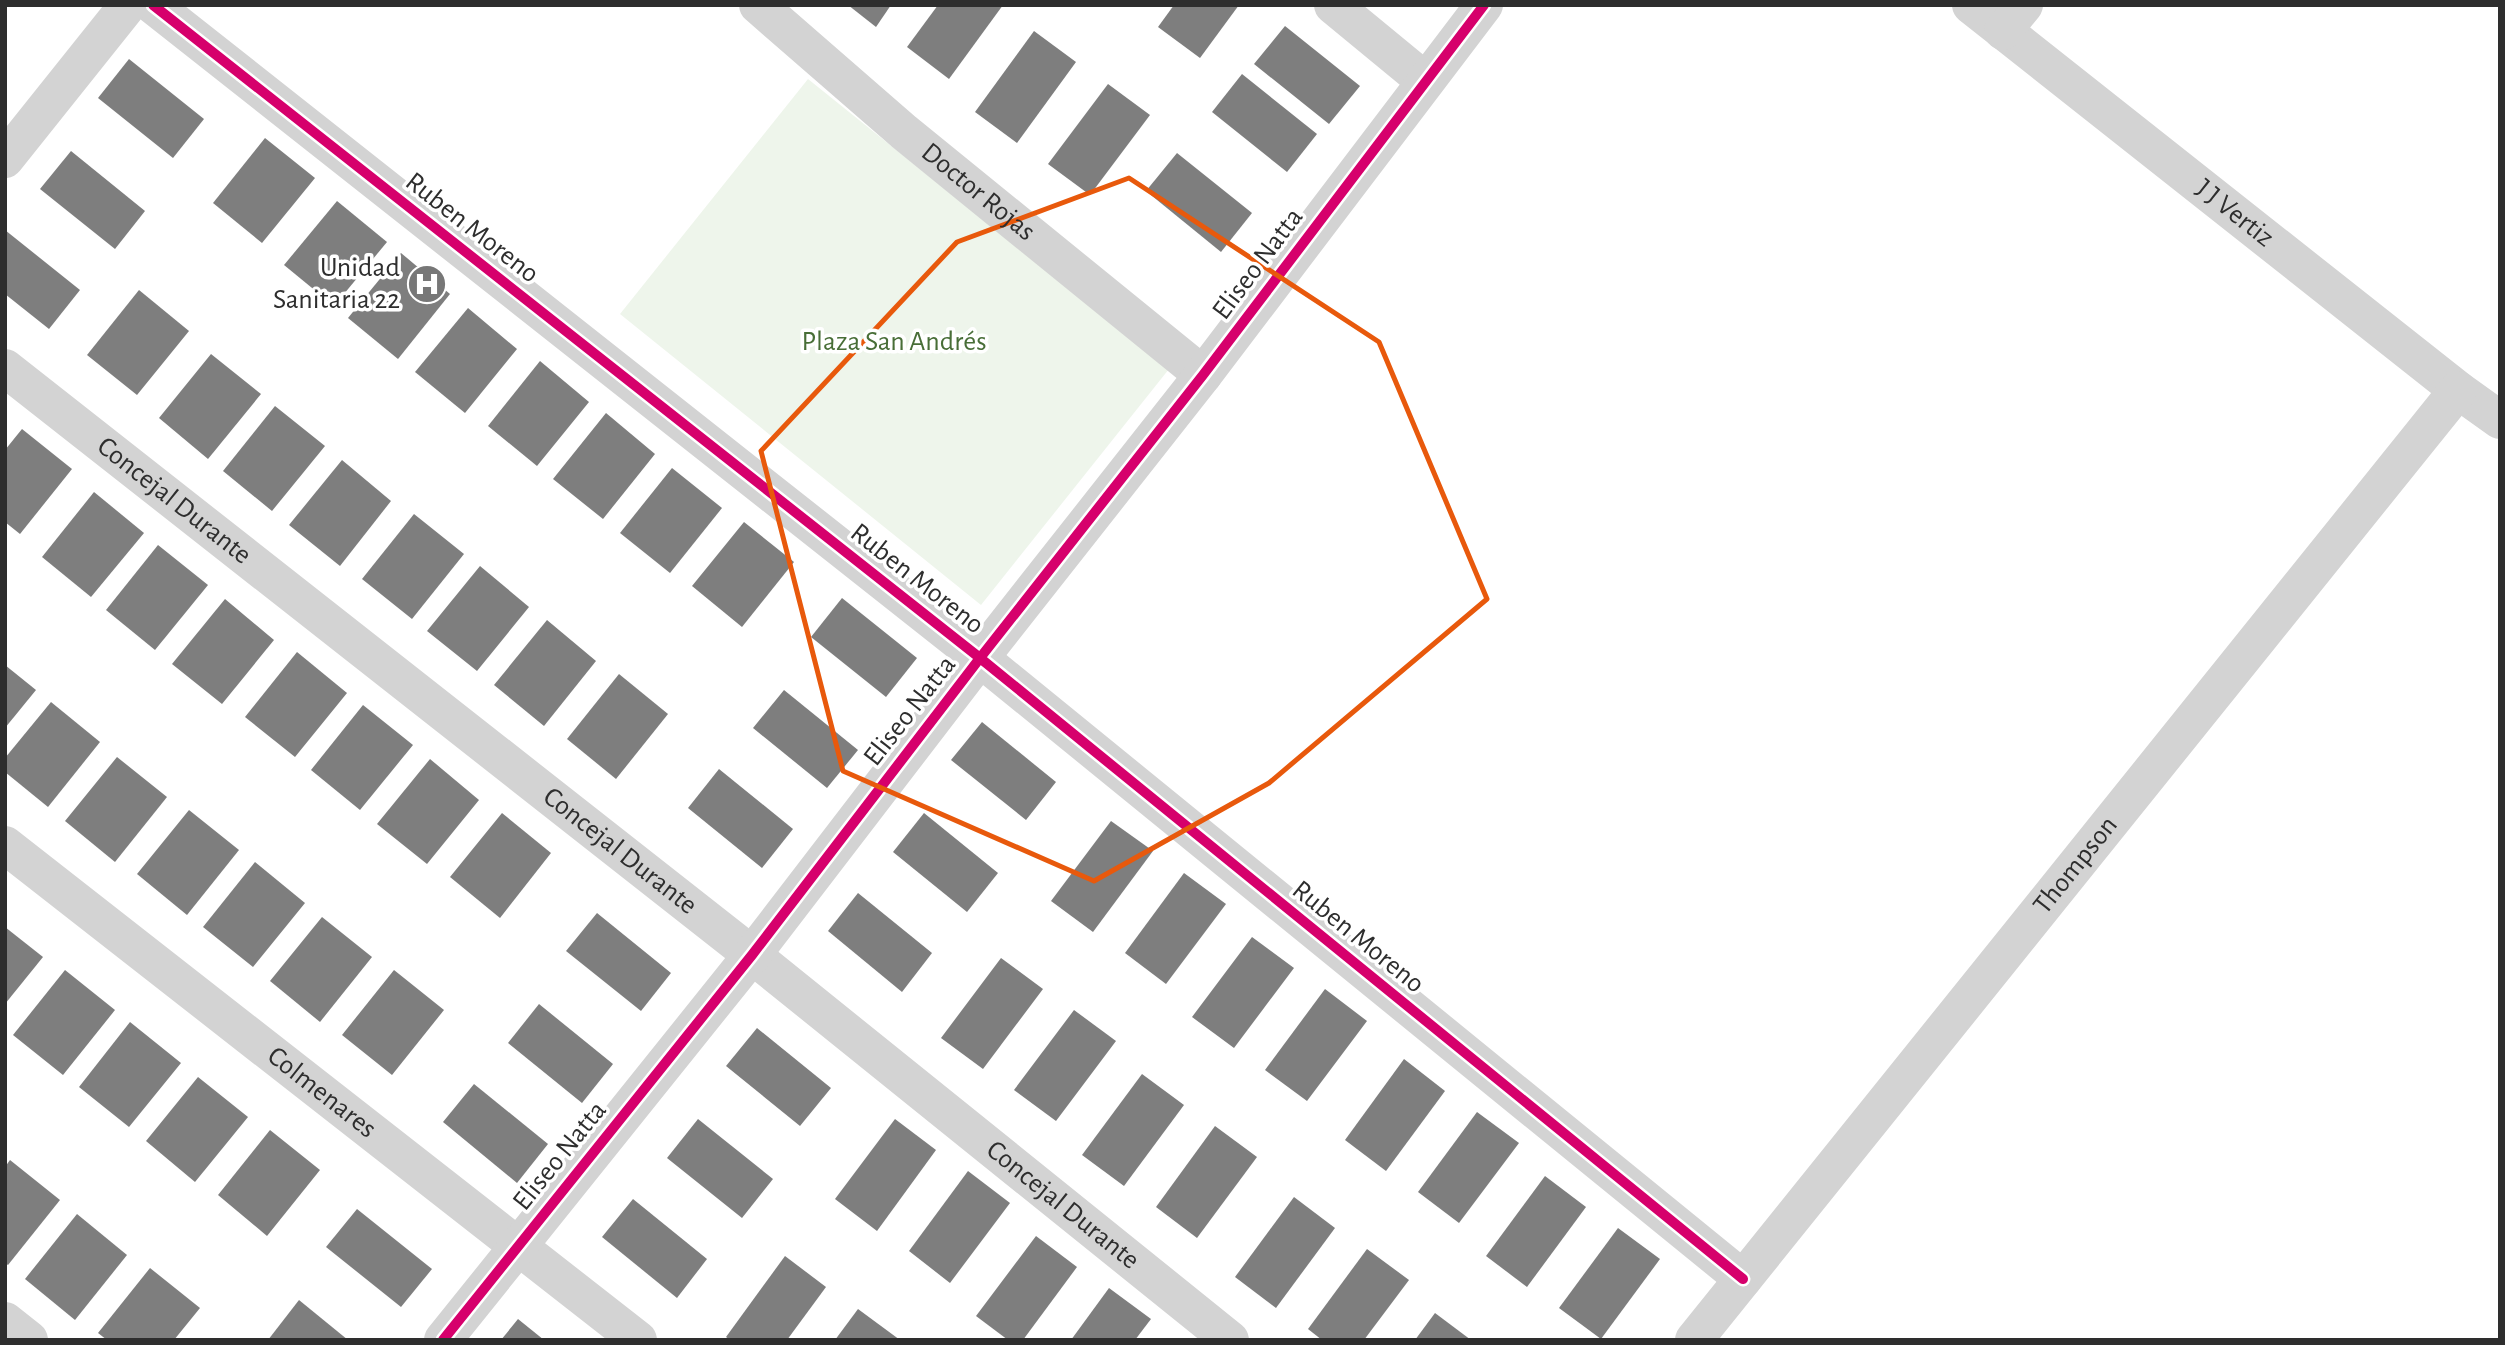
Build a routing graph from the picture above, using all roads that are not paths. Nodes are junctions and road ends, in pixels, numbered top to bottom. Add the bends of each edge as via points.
1 (128, 5) edge
2 (153, 5) edge
3 (758, 5) edge
4 (1333, 5) edge
5 (1484, 5) edge
6 (1971, 5) edge
7 (2014, 18) edge
8 (1424, 80) junction
9 (5, 159) edge
10 (5, 368) edge
11 (1203, 375) junction
12 (2458, 390) junction
13 (2500, 420) edge
14 (980, 658) junction
15 (5, 845) edge
16 (752, 955) junction
17 (518, 1244) junction
18 (1743, 1279) junction
19 (5, 1321) edge
20 (29, 1340) edge
21 (443, 1340) edge
22 (639, 1340) edge
23 (1230, 1340) edge
24 (1694, 1340) edge

1 - 9 street
2 - 14 street, Ruben Moreno
3 - 11 street, Doctor Rojas via 904,132
4 - 8 street
5 - 8 street, Eliseo Natta
6 - 7 street, J J Vertiz
7 - 12 street, J J Vertiz
8 - 11 street, Eliseo Natta
10 - 16 street, Concejal Durante
11 - 14 street, Eliseo Natta
12 - 13 street, J J Vertiz
12 - 18 street, Thompson
14 - 16 street, Eliseo Natta
14 - 18 street, Ruben Moreno
15 - 17 street, Colmenares
16 - 17 street, Eliseo Natta
16 - 23 street, Concejal Durante
17 - 21 street, Eliseo Natta
17 - 22 street, Colmenares
18 - 24 street, Thompson
19 - 20 street

